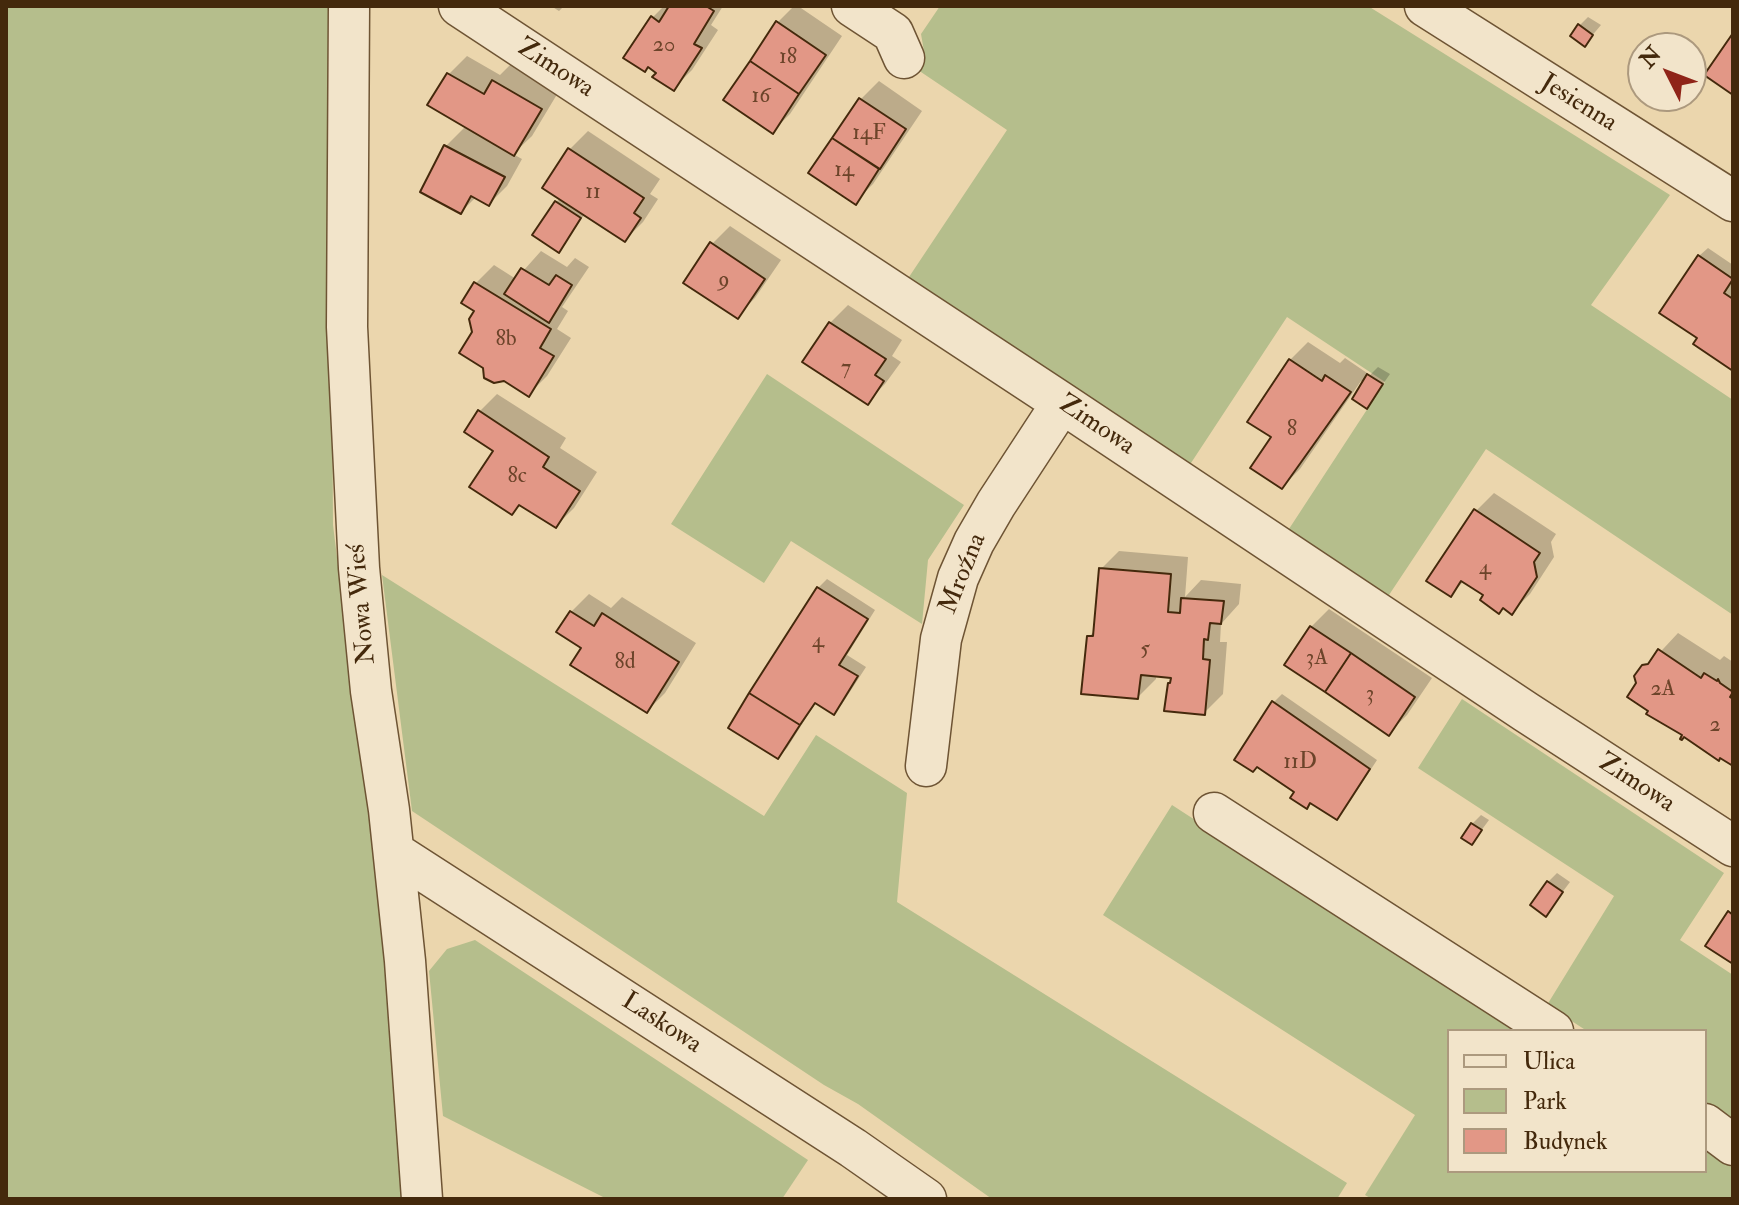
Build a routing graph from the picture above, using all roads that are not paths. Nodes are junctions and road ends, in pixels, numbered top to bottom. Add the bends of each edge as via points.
1 (349, 6) edge
2 (459, 6) edge
3 (852, 6) edge
4 (1425, 6) edge
5 (904, 58) dead end
6 (1733, 201) edge
7 (1062, 403) junction
8 (926, 766) dead end
9 (1214, 813) dead end
10 (1733, 846) edge
11 (394, 852) junction
12 (1550, 1029) edge
13 (1707, 1126) edge
14 (1733, 1145) edge
15 (422, 1199) edge
16 (926, 1199) edge

1 - 11 street, Nowa Wieś via 347,327 353,461 371,691
2 - 7 street, Zimowa
3 - 5 street via 893,33
4 - 6 street, Jesienna
7 - 8 street, Mroźna via 996,504 958,578 941,639
7 - 10 street, Zimowa
9 - 12 street
11 - 15 street, Nowa Wieś
11 - 16 street, Laskowa
13 - 14 street

